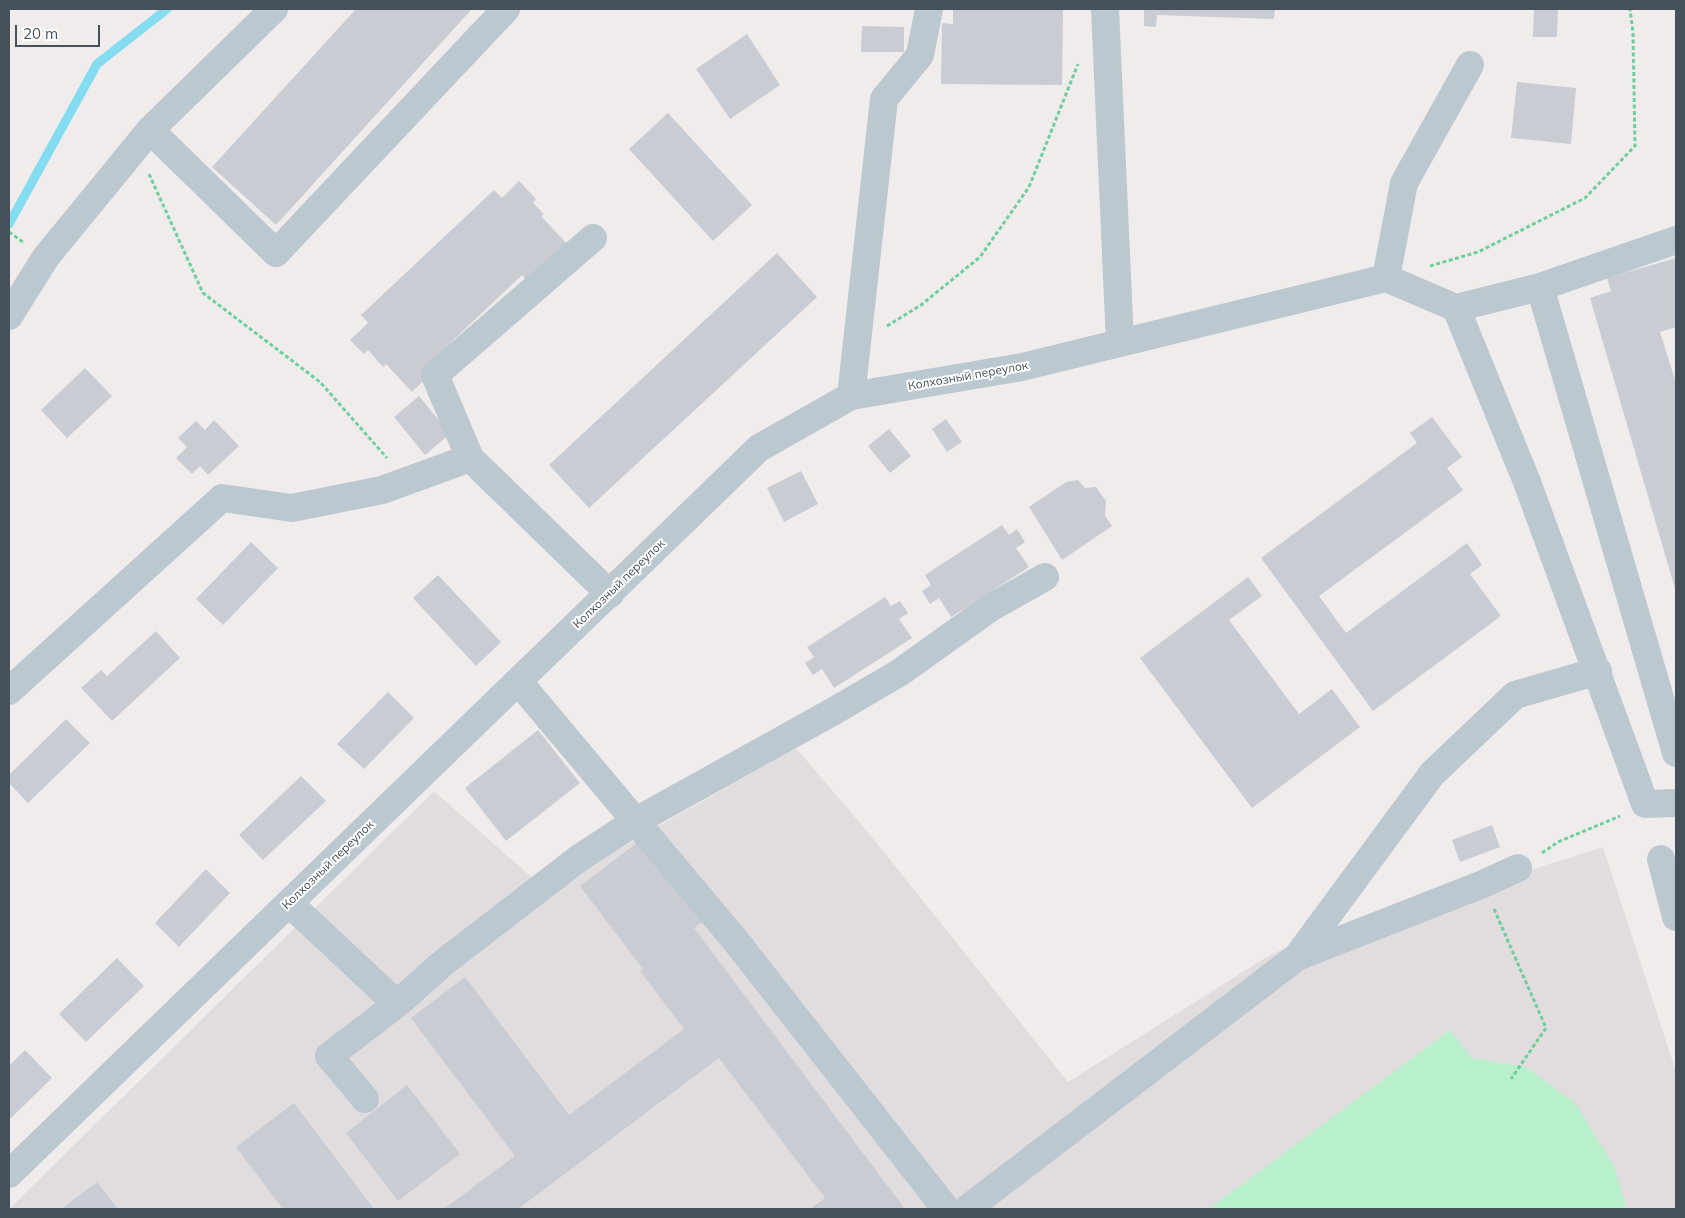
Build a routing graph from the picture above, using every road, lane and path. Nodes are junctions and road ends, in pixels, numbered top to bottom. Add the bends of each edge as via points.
1 (274, 9) edge
2 (506, 9) edge
3 (929, 9) edge
4 (1105, 9) edge
5 (1630, 9) edge
6 (1079, 62) dead end
7 (1470, 65) dead end
8 (144, 139) junction
9 (593, 238) dead end
10 (1676, 240) edge
11 (1386, 278) junction
12 (1540, 287) junction
13 (1456, 308) junction
14 (9, 316) edge
15 (1120, 343) junction
16 (857, 344) junction
17 (851, 396) junction
18 (470, 458) junction
19 (407, 481) junction
20 (1045, 577) dead end
21 (610, 594) junction
22 (1598, 671) junction
23 (518, 681) junction
24 (9, 690) edge
25 (1676, 753) edge
26 (1676, 803) edge
27 (1646, 804) junction
28 (636, 821) junction
29 (1661, 859) dead end
30 (1518, 868) joint
31 (1484, 884) junction
32 (289, 903) junction
33 (1676, 917) edge
34 (1297, 957) junction
35 (397, 1004) junction
36 (1511, 1079) dead end
37 (365, 1099) dead end
38 (9, 1174) edge
39 (946, 1209) edge
40 (967, 1209) edge

1 - 8 street
2 - 8 street via 276,253
3 - 16 street via 920,55 884,100
4 - 15 street
5 - 11 path via 1635,146 1585,198 1478,252
6 - 16 path via 1029,188 980,257 921,305
7 - 11 street via 1404,183
8 - 14 street via 46,257
8 - 19 path via 203,293 320,382
9 - 18 street via 435,375
10 - 12 street
11 - 13 street
11 - 15 street, Колхозный переулок
12 - 13 street
12 - 25 street
13 - 22 street via 1527,482
15 - 17 street, Колхозный переулок via 1022,367
16 - 17 street
17 - 21 street, Колхозный переулок via 759,448
18 - 19 street
18 - 21 street
19 - 24 street via 382,490 292,508 222,498
20 - 28 street via 990,608 898,673
21 - 23 street, Колхозный переулок
22 - 27 street
22 - 34 street via 1515,695 1432,774
23 - 28 street
23 - 32 street, Колхозный переулок
26 - 27 street
27 - 30 path via 1558,842
28 - 35 street via 578,859
28 - 39 street via 735,940
29 - 33 street
30 - 31 street
31 - 34 street
31 - 36 path via 1546,1028
32 - 35 street
32 - 38 street, Колхозный переулок
34 - 40 street
35 - 37 street via 329,1056

